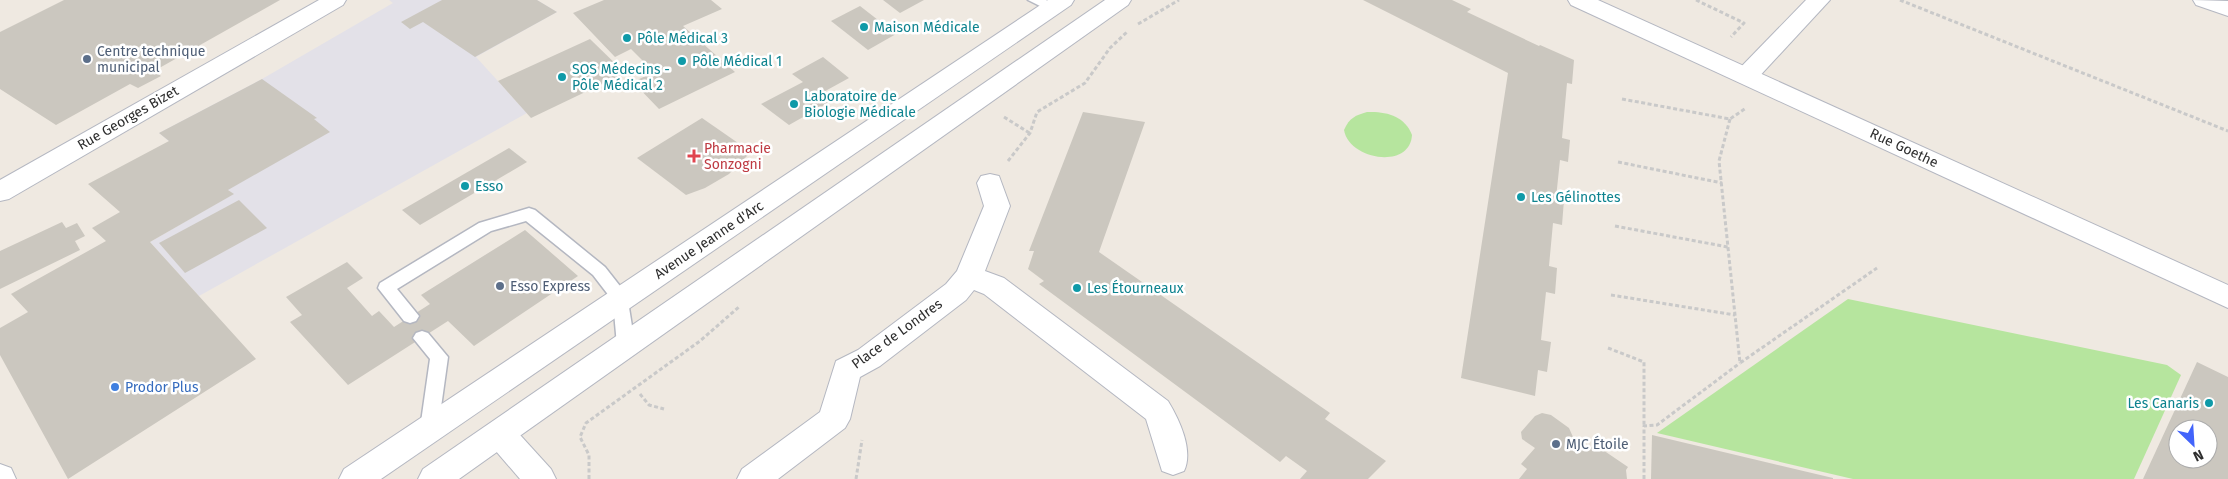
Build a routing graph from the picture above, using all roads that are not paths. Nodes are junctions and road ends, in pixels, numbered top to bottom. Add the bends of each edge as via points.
1 (335, 0) edge
2 (1120, 0) edge
3 (1580, 0) edge
4 (1819, 0) edge
5 (2204, 0) edge
6 (1050, 3) edge
7 (2228, 9) edge
8 (1746, 76) junction
9 (990, 183) road end
10 (0, 192) edge
11 (969, 276) junction
12 (2228, 297) edge
13 (621, 300) junction
14 (410, 316) dead end
15 (422, 338) dead end
16 (626, 345) junction
17 (429, 429) junction
18 (500, 434) junction
19 (1173, 461) dead end
20 (355, 479) edge
21 (434, 479) edge
22 (540, 479) edge
23 (753, 479) edge

1 - 10 street, Rue Georges Bizet
2 - 16 street
3 - 8 street, Rue Goethe
4 - 8 street
5 - 7 street
6 - 13 street, Avenue Jeanne d'Arc
8 - 12 street, Rue Goethe
9 - 11 street, Place de Londres via 997,206
11 - 19 street via 994,286 1157,410 1164,422
11 - 23 street, Place de Londres via 956,292 869,358 847,370 834,419
13 - 14 lane via 599,271 529,214 485,227 386,288
13 - 16 lane
13 - 17 street, Avenue Jeanne d'Arc
15 - 17 lane via 439,357
16 - 18 street
17 - 20 street, Avenue Jeanne d'Arc
18 - 21 street
18 - 22 street

